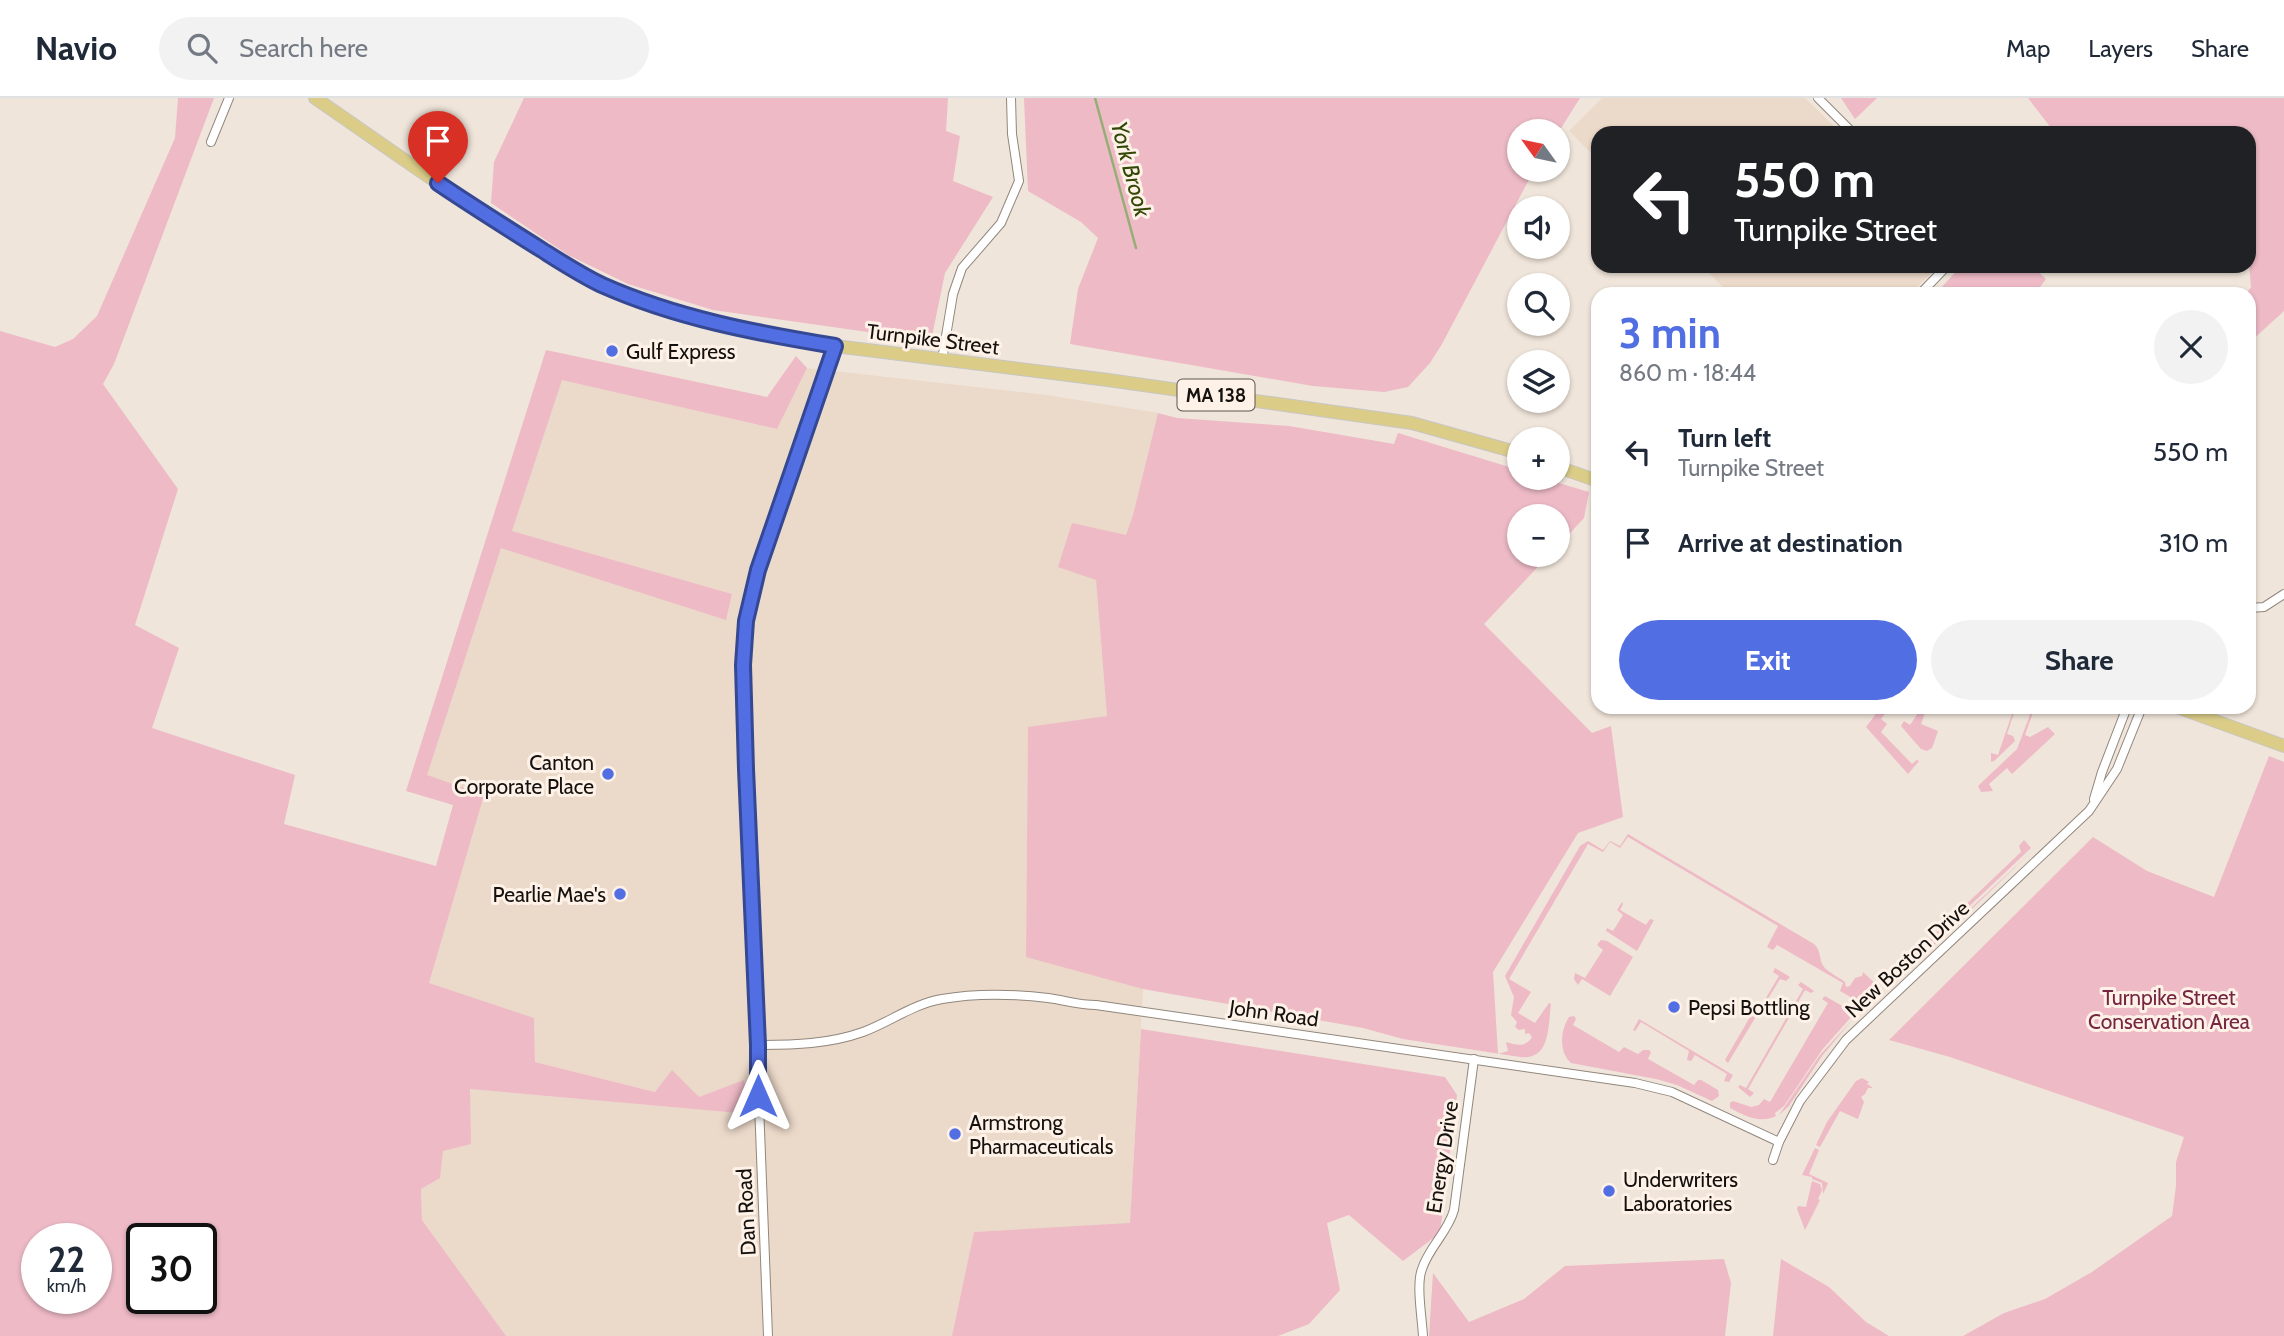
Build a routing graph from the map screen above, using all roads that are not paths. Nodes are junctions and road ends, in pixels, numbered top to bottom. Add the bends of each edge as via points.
1 (229, 98) edge
2 (315, 98) edge
3 (1011, 98) edge
4 (1818, 98) edge
5 (1846, 126) edge
6 (211, 142) dead end
7 (1940, 273) edge
8 (1927, 287) edge
9 (835, 346) junction
10 (942, 360) junction
11 (1507, 450) edge
12 (1570, 471) edge
13 (1591, 479) edge
14 (2284, 594) edge
15 (2256, 608) edge
16 (2124, 714) edge
17 (2139, 714) edge
18 (2196, 714) edge
19 (2284, 746) edge
20 (2093, 806) junction
21 (758, 1045) junction
22 (1474, 1059) junction
23 (1779, 1142) junction
24 (1773, 1160) dead end
25 (768, 1336) edge
26 (1423, 1336) edge

1 - 6 street
2 - 9 main road, Turnpike Street / MA 138 via 494,221 601,284 677,313
3 - 10 street via 1019,181 1001,223 962,268
4 - 5 street
7 - 8 street
9 - 10 main road, Turnpike Street / MA 138
9 - 21 street, Dan Road via 758,570 746,621 743,665
10 - 11 main road, Turnpike Street / MA 138 via 1412,423
12 - 13 main road
14 - 15 street
16 - 20 street, New Boston Drive
17 - 20 street, New Boston Drive via 2117,769
18 - 19 main road
20 - 23 street, New Boston Drive via 1846,1040 1814,1080
21 - 22 street, John Road via 839,1039 941,999 1011,995
21 - 25 street, Dan Road
22 - 23 street, John Road via 1660,1089
22 - 26 street, Energy Drive via 1454,1210 1419,1276
23 - 24 street, New Boston Drive

